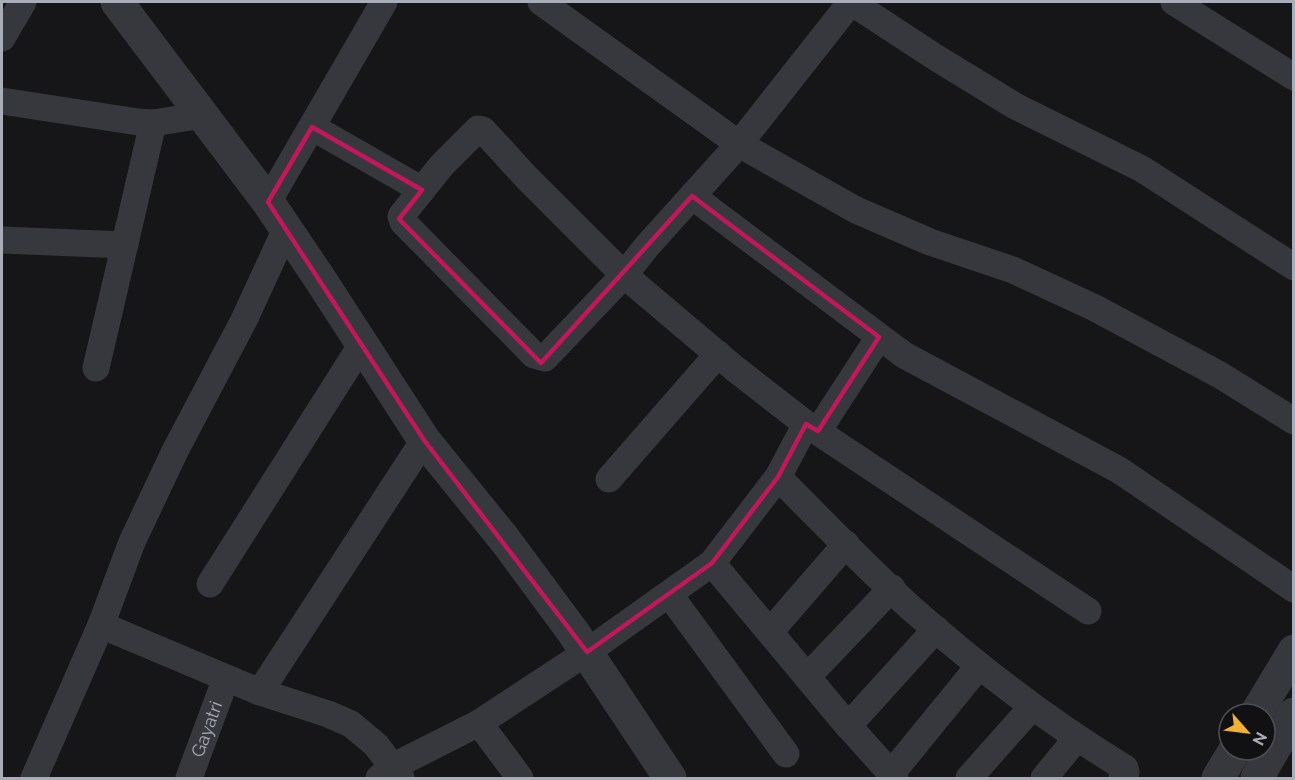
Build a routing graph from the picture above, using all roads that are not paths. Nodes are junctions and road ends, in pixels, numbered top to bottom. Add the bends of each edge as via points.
1 (23, 2) edge
2 (117, 2) edge
3 (384, 2) edge
4 (541, 2) edge
5 (1174, 2) edge
6 (2, 38) edge
7 (1293, 77) edge
8 (2, 101) edge
9 (203, 115) junction
10 (153, 123) junction
11 (312, 127) junction
12 (739, 144) junction
13 (422, 190) junction
14 (692, 196) junction
15 (268, 202) junction
16 (286, 229) junction
17 (2, 240) edge
18 (125, 245) junction
19 (1293, 267) edge
20 (624, 275) junction
21 (879, 337) junction
22 (362, 344) junction
23 (718, 354) junction
24 (96, 368) dead end
25 (1293, 421) edge
26 (812, 428) junction
27 (424, 440) junction
28 (778, 477) junction
29 (609, 479) dead end
30 (846, 544) junction
31 (712, 563) junction
32 (210, 585) dead end
33 (892, 588) junction
34 (1293, 590) edge
35 (669, 594) junction
36 (1088, 611) dead end
37 (101, 625) junction
38 (936, 629) junction
39 (770, 632) junction
40 (1293, 651) edge
41 (587, 652) junction
42 (980, 666) junction
43 (807, 677) junction
44 (226, 678) junction
45 (260, 692) junction
46 (1263, 702) edge
47 (1032, 707) junction
48 (1293, 714) edge
49 (479, 723) junction
50 (848, 726) junction
51 (1076, 739) junction
52 (786, 754) dead end
53 (1228, 762) edge
54 (391, 775) edge
55 (893, 776) edge
56 (34, 778) edge
57 (189, 778) edge
58 (520, 778) edge
59 (670, 778) edge
60 (969, 778) edge
61 (1044, 778) edge
62 (1122, 778) edge
63 (1218, 778) edge
64 (1257, 778) edge

1 - 6 street
2 - 9 street
3 - 11 street
4 - 12 street
5 - 7 street
8 - 10 street
9 - 10 street
9 - 15 street
10 - 18 street
11 - 13 street
11 - 15 street
12 - 14 street
12 - 19 street via 851,2 1016,106 1142,169
12 - 25 street via 856,210 930,242 1013,270 1095,308 1220,375
13 - 20 street via 446,160 481,128
13 - 20 street via 401,216 403,222 538,358 545,358
14 - 20 street
14 - 21 street
15 - 16 street
16 - 22 street
16 - 37 street via 132,542
17 - 18 street
18 - 24 street
20 - 23 street
21 - 26 street
21 - 34 street via 904,355 1119,470
22 - 27 street
22 - 32 street
23 - 26 street
23 - 29 street
26 - 28 street
26 - 36 street
27 - 41 street via 505,540
27 - 45 street
28 - 30 street
28 - 31 street
30 - 33 street
30 - 39 street
31 - 35 street
31 - 39 street
33 - 38 street
33 - 43 street
35 - 41 street
35 - 52 street
37 - 44 street
37 - 56 street
38 - 42 street
38 - 50 street
39 - 43 street
40 - 46 street
41 - 49 street
41 - 59 street
42 - 47 street
42 - 55 street
43 - 50 street
44 - 45 street
44 - 57 street, Gayatri
45 - 54 street via 351,724 376,745
47 - 51 street
47 - 60 street
48 - 64 street
49 - 54 street
49 - 58 street
50 - 55 street
51 - 61 street
51 - 62 street via 1125,768
53 - 63 street

